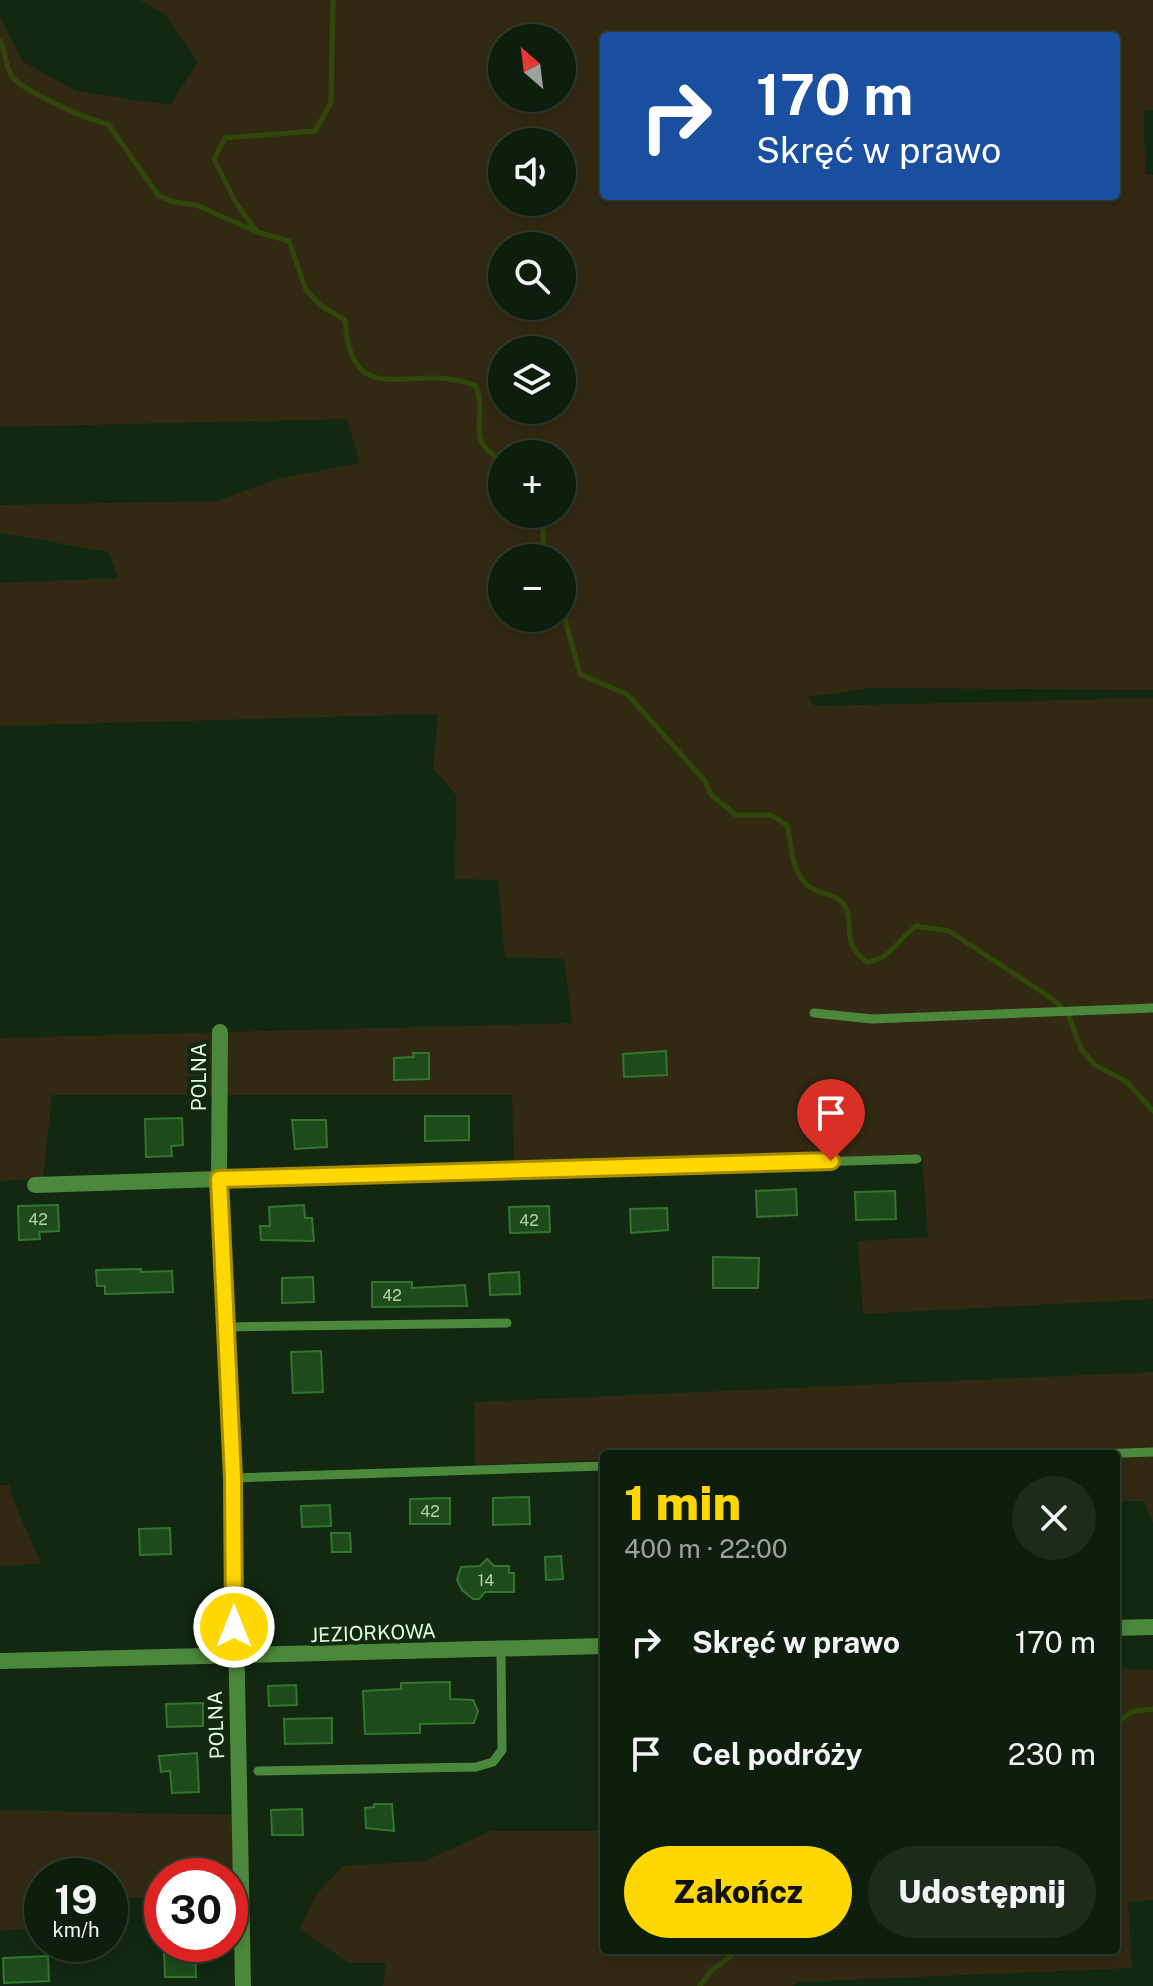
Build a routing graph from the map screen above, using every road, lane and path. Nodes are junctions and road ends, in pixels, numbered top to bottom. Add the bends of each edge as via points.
1 (1153, 1008) edge
2 (814, 1013) dead end
3 (220, 1032) dead end
4 (917, 1159) dead end
5 (219, 1179) junction
6 (35, 1185) dead end
7 (507, 1323) dead end
8 (225, 1327) junction
9 (1153, 1452) edge
10 (1120, 1453) edge
11 (600, 1466) edge
12 (233, 1478) junction
13 (1153, 1627) edge
14 (1120, 1628) edge
15 (600, 1646) edge
16 (501, 1649) junction
17 (234, 1657) junction
18 (0, 1661) edge
19 (258, 1771) dead end
20 (243, 1986) edge

1 - 2 lane via 872,1019
3 - 5 street, POLNA
4 - 5 lane
5 - 6 street
5 - 8 street, POLNA
7 - 8 lane
8 - 12 street, POLNA
9 - 10 lane
11 - 12 lane
12 - 17 street, POLNA
13 - 14 street
15 - 16 street, JEZIORKOWA
16 - 17 street, JEZIORKOWA
16 - 19 lane via 502,1750 493,1762 476,1767
17 - 18 street, JEZIORKOWA
17 - 20 street, POLNA

